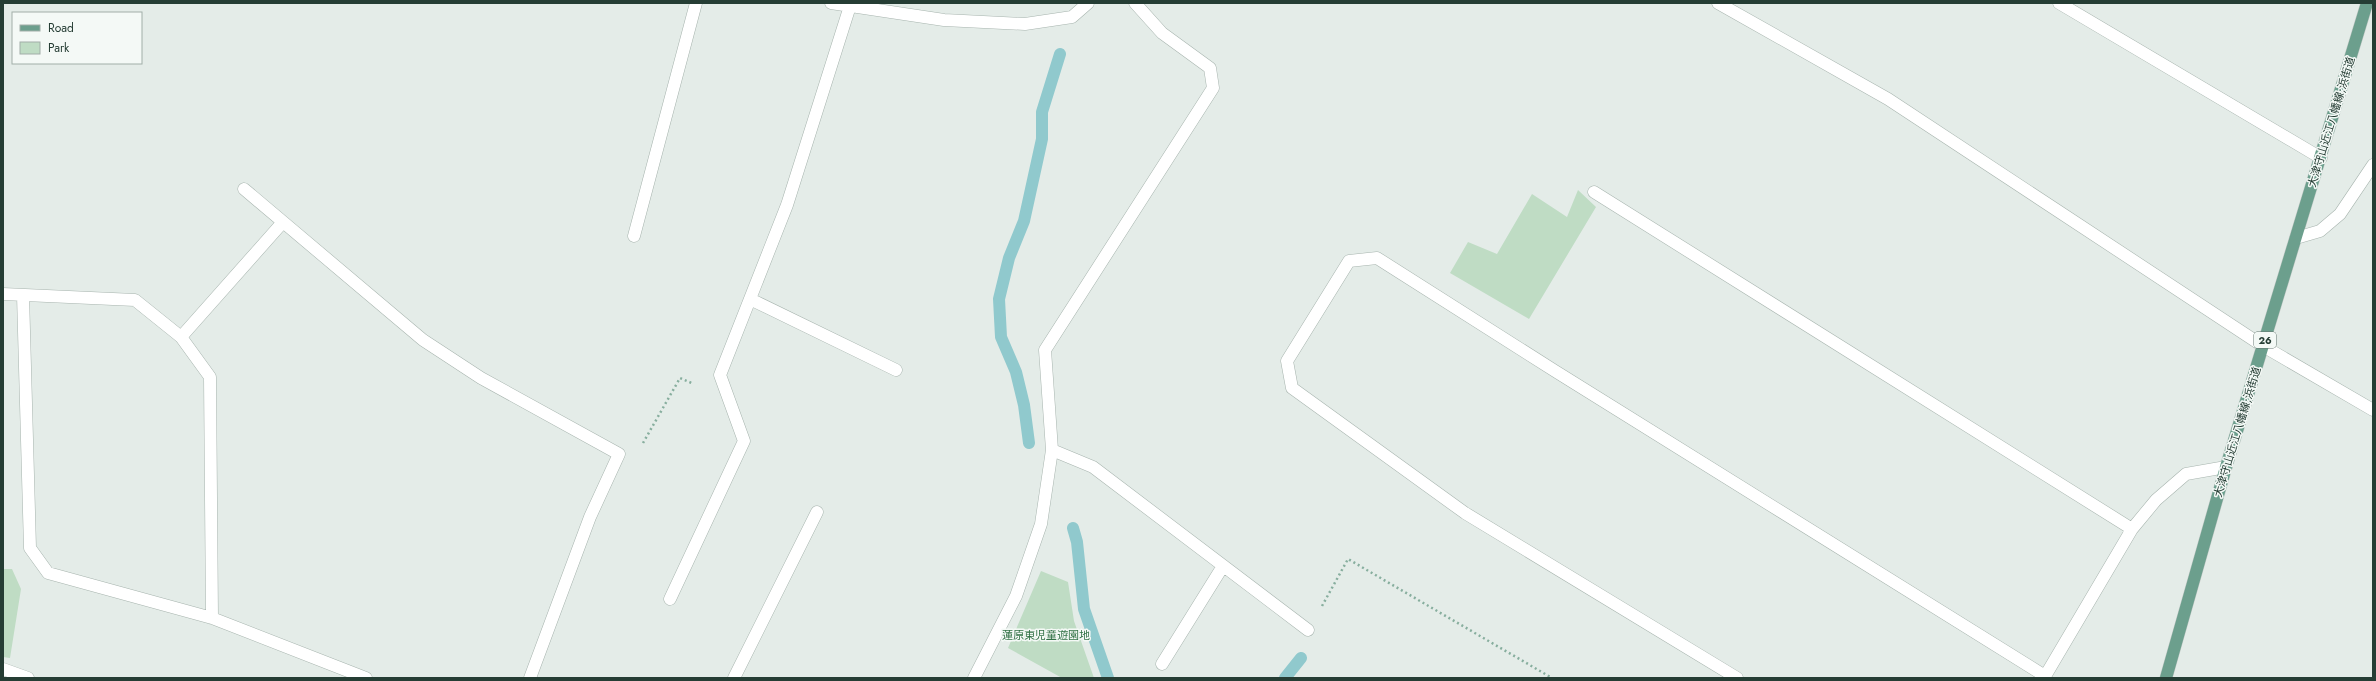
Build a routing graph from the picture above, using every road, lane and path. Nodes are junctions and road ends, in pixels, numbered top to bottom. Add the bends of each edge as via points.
1 (696, 3) edge
2 (831, 3) edge
3 (1088, 3) edge
4 (1136, 3) edge
5 (1718, 3) edge
6 (2059, 3) edge
7 (2367, 3) edge
8 (850, 6) junction
9 (2321, 158) junction
10 (2373, 165) edge
11 (244, 189) dead end
12 (1594, 192) dead end
13 (283, 222) junction
14 (634, 236) dead end
15 (2296, 238) junction
16 (3, 294) edge
17 (23, 295) junction
18 (750, 299) junction
19 (181, 337) junction
20 (2263, 346) junction
21 (896, 370) dead end
22 (720, 375) junction
23 (2373, 410) edge
24 (1052, 450) junction
25 (619, 454) junction
26 (2226, 467) junction
27 (817, 512) dead end
28 (2132, 529) junction
29 (1223, 566) junction
30 (670, 599) dead end
31 (212, 618) junction
32 (1308, 630) joint
33 (1162, 664) dead end
34 (3, 669) edge
35 (2044, 677) edge
36 (28, 678) edge
37 (366, 678) edge
38 (530, 678) edge
39 (734, 678) edge
40 (974, 678) edge
41 (1552, 678) edge
42 (1737, 678) edge
43 (2166, 678) edge

1 - 14 street
2 - 8 street
3 - 8 street via 1072,16 1025,24 944,20
4 - 24 street via 1162,33 1210,68 1213,88 1045,350
5 - 20 street via 1888,99
6 - 9 street
7 - 9 main road, 大津守山近江八幡線;浜街道 / 26
8 - 18 street via 787,205
9 - 15 main road, 大津守山近江八幡線;浜街道 / 26
10 - 15 street via 2340,214 2320,231
11 - 13 street
12 - 28 street
13 - 19 street
13 - 25 street via 423,340 481,378
15 - 20 main road, 大津守山近江八幡線;浜街道 / 26
16 - 17 street
17 - 19 street via 135,300
17 - 31 street via 30,548 48,573
18 - 21 street
18 - 22 street
19 - 31 street via 210,378
20 - 23 street
20 - 26 main road, 大津守山近江八幡線;浜街道 / 26
22 - 25 path via 699,386 680,378 640,449
22 - 30 street via 744,441
24 - 29 street via 1093,467
24 - 40 street via 1041,524 1019,589
25 - 38 street via 590,517
26 - 28 street via 2186,474 2156,500
26 - 43 main road, 大津守山近江八幡線;浜街道 / 26
27 - 39 street
28 - 35 street
29 - 32 street
29 - 33 street
31 - 37 street
32 - 41 path via 1348,559
34 - 36 street
35 - 42 street via 1377,258 1349,261 1287,361 1292,388 1465,513

